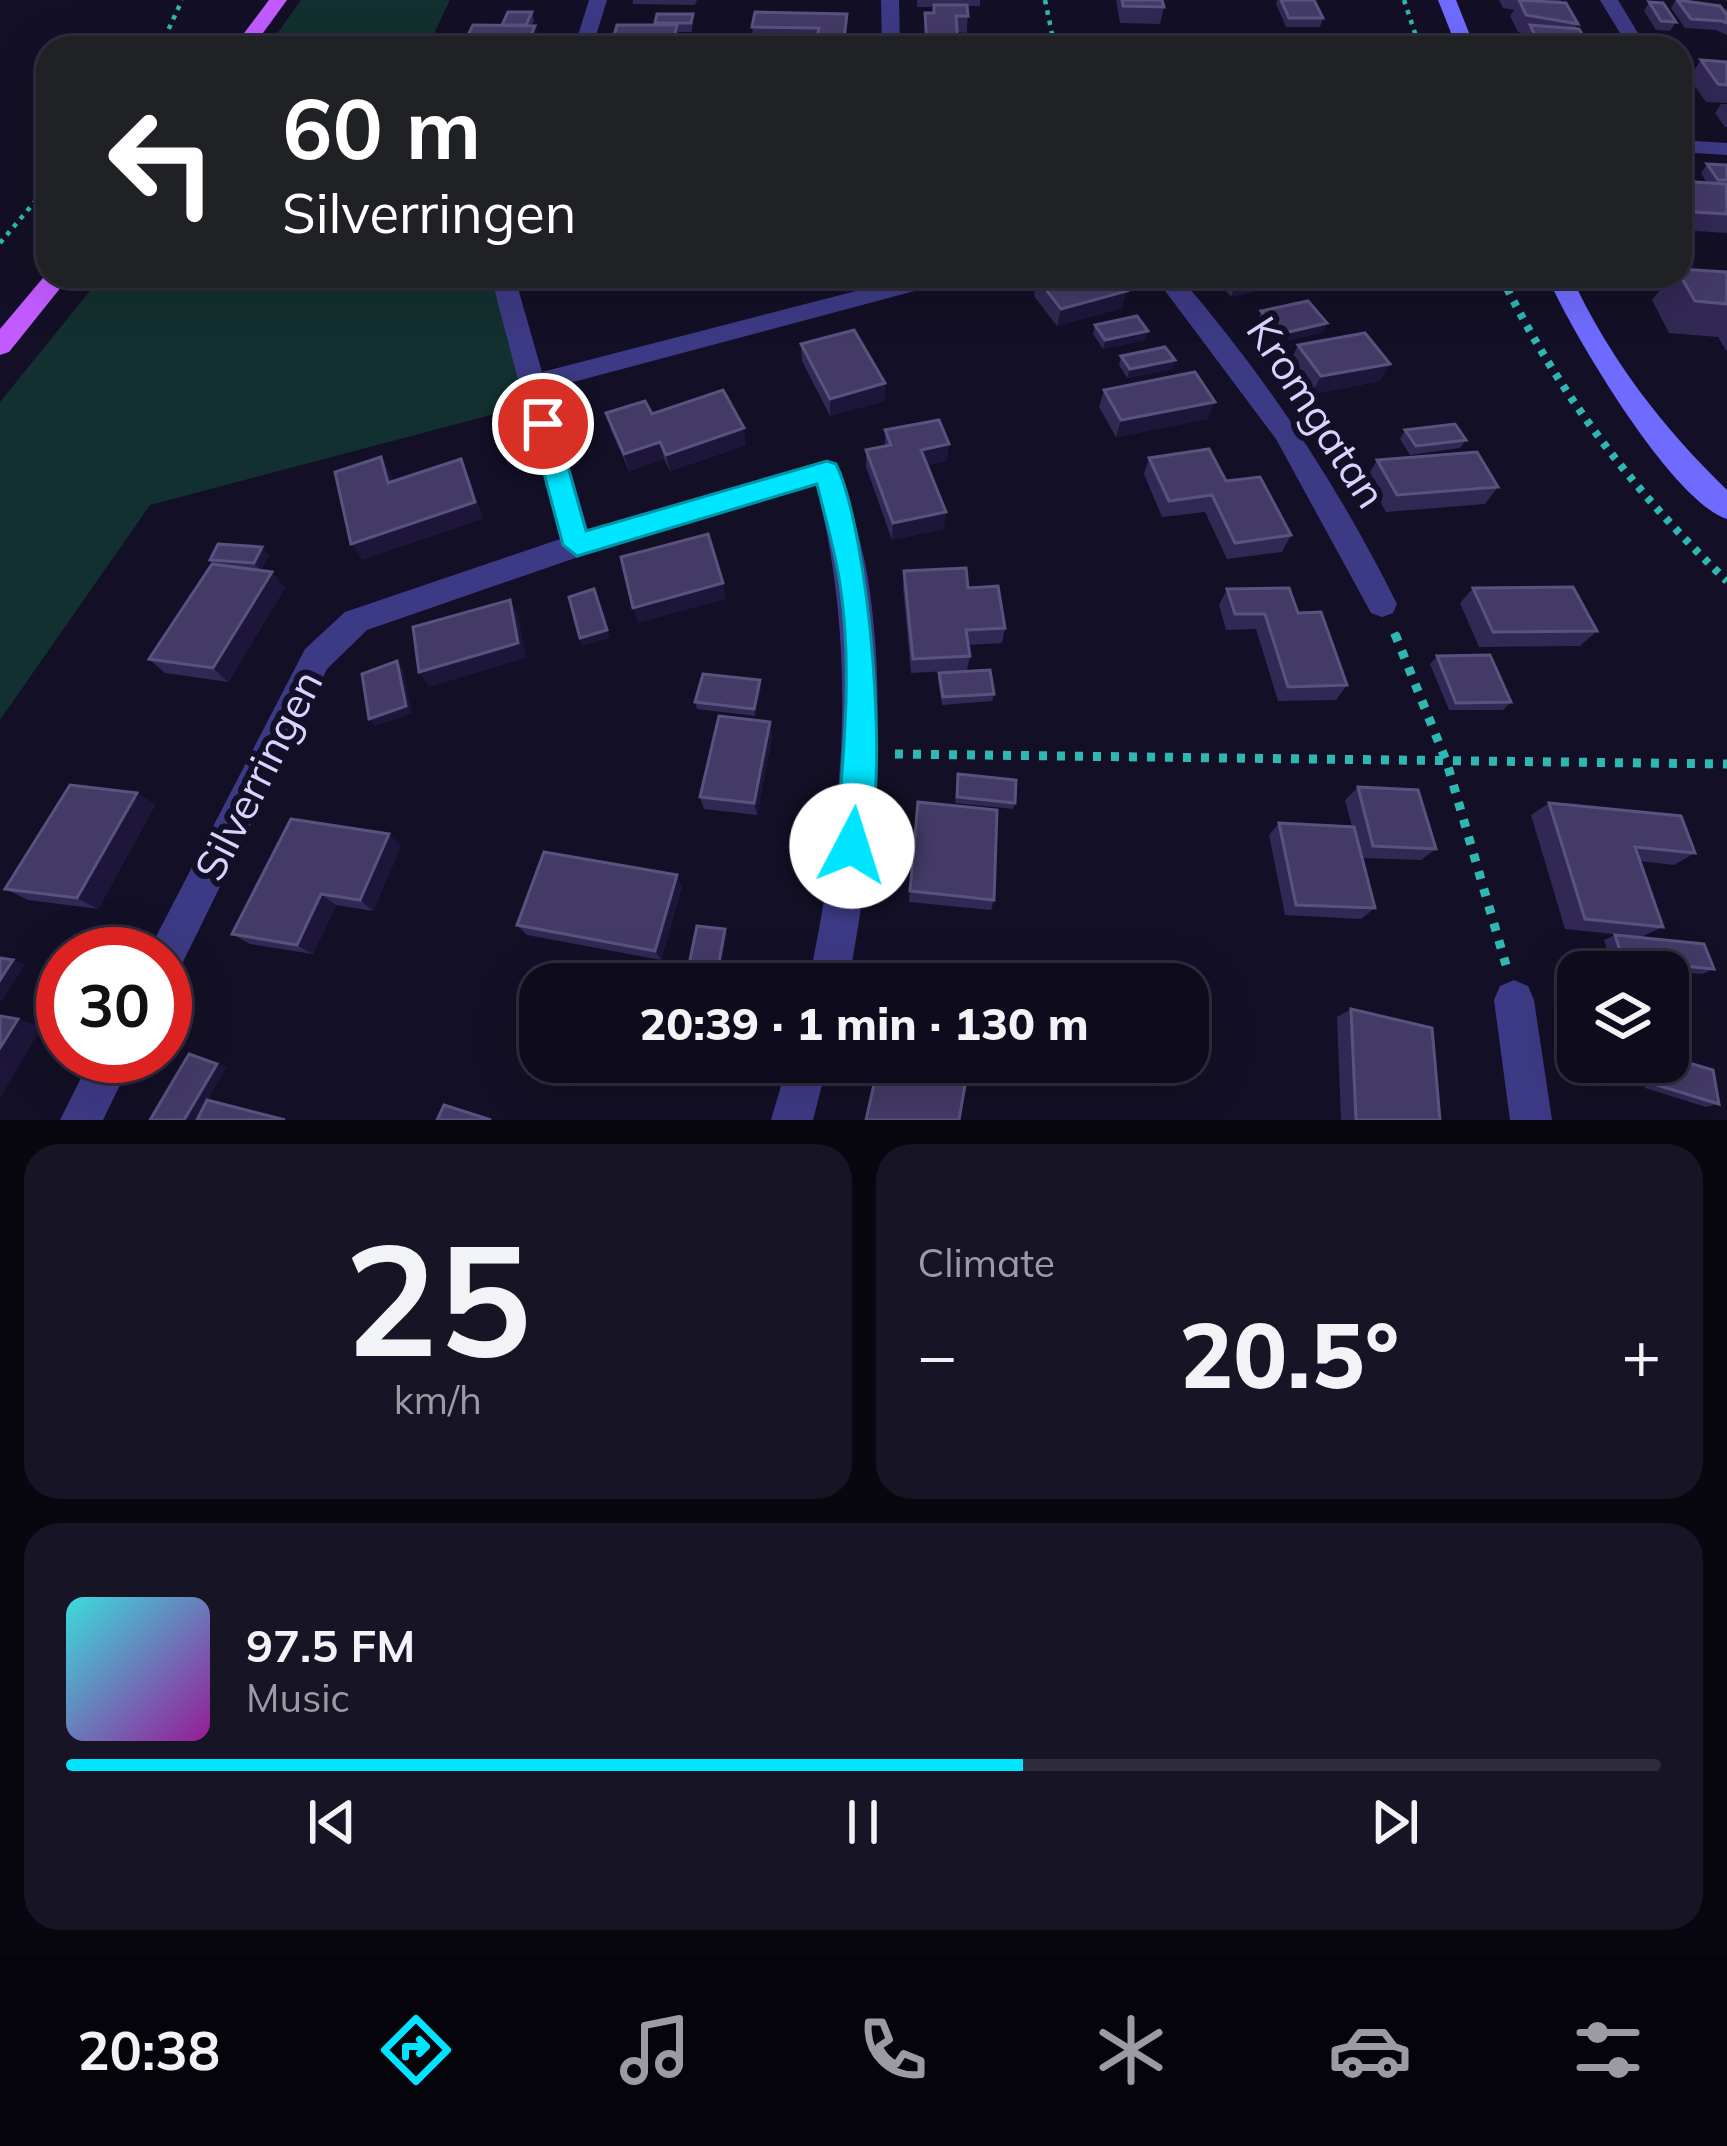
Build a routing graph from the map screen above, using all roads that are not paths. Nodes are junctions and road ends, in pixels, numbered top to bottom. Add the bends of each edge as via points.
1 (278, 0) edge
2 (598, 0) edge
3 (890, 0) edge
4 (1447, 0) edge
5 (1609, 0) edge
6 (251, 36) edge
7 (587, 36) edge
8 (891, 36) edge
9 (1461, 36) edge
10 (1631, 36) edge
11 (1692, 146) edge
12 (1727, 149) edge
13 (48, 288) edge
14 (508, 288) edge
15 (899, 288) edge
16 (1176, 288) edge
17 (1564, 288) edge
18 (0, 346) edge
19 (532, 385) junction
20 (1727, 508) edge
21 (577, 545) junction
22 (1382, 604) road end
23 (180, 927) edge
24 (833, 963) edge
25 (1514, 1000) road end
26 (100, 1083) edge
27 (802, 1083) edge
28 (81, 1120) edge
29 (792, 1120) edge
30 (1532, 1120) edge

1 - 6 main road
2 - 7 street
3 - 8 street
4 - 9 street
5 - 10 street
11 - 12 street
13 - 18 main road
14 - 19 street
15 - 19 street
16 - 22 street, Kromgatan via 1283,422
17 - 20 street via 1621,387
19 - 21 street
21 - 23 street, Silverringen via 356,621 316,659
21 - 24 street, Silverringen via 827,471 854,585 860,754 848,892
25 - 30 street
26 - 28 street
27 - 29 street

